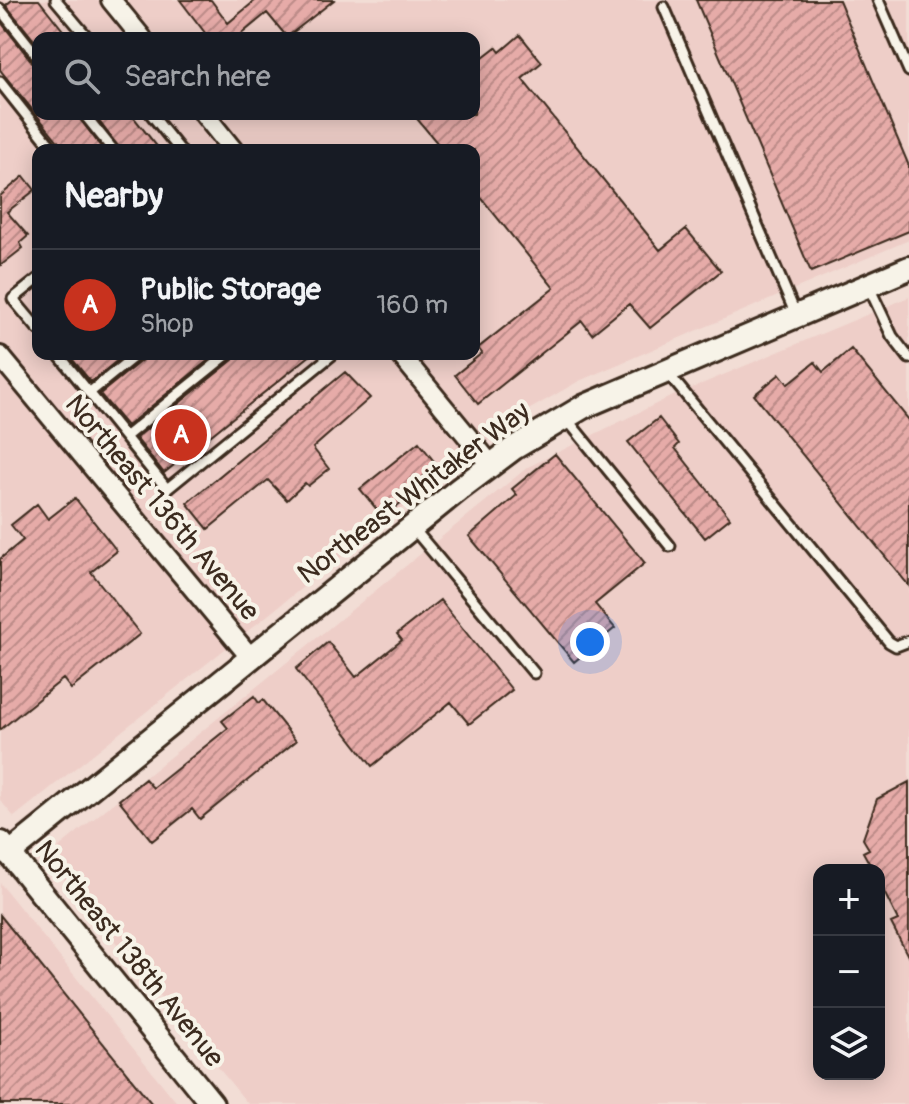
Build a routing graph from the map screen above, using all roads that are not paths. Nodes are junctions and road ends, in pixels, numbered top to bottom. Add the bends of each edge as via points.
1 (56, 0) edge
2 (111, 0) edge
3 (878, 0) edge
4 (664, 7) dead end
5 (0, 9) edge
6 (83, 32) edge
7 (137, 32) edge
8 (32, 49) edge
9 (909, 71) edge
10 (0, 82) edge
11 (89, 120) edge
12 (156, 120) edge
13 (209, 120) edge
14 (49, 144) edge
15 (108, 144) edge
16 (175, 144) edge
17 (228, 144) edge
18 (909, 268) edge
19 (32, 284) edge
20 (868, 285) junction
21 (796, 315) junction
22 (32, 322) edge
23 (0, 356) edge
24 (909, 358) edge
25 (63, 360) edge
26 (130, 360) edge
27 (221, 360) edge
28 (326, 360) edge
29 (405, 360) edge
30 (666, 370) junction
31 (89, 393) junction
32 (565, 417) junction
33 (125, 437) junction
34 (491, 465) junction
35 (413, 527) junction
36 (670, 546) dead end
37 (909, 641) edge
38 (251, 658) junction
39 (534, 673) dead end
40 (5, 848) edge
41 (212, 1104) edge

1 - 6 lane
2 - 7 street
3 - 9 lane
4 - 21 lane
5 - 8 lane
10 - 14 lane
11 - 15 lane
12 - 16 lane
13 - 17 street
18 - 20 street, Northeast Whitaker Way
19 - 22 lane via 13,299
20 - 21 street, Northeast Whitaker Way
20 - 24 lane via 892,336
21 - 30 street, Northeast Whitaker Way
23 - 38 street, Northeast 136th Avenue
25 - 31 lane
26 - 31 lane
27 - 33 lane
28 - 33 lane via 167,489
29 - 34 street
30 - 32 street, Northeast Whitaker Way
30 - 37 lane via 889,642 896,646
31 - 33 lane
32 - 34 street, Northeast Whitaker Way
32 - 36 lane
34 - 35 street, Northeast Whitaker Way
35 - 38 street, Northeast Whitaker Way
35 - 39 lane
38 - 40 street, Northeast Whitaker Way
40 - 41 street, Northeast 138th Avenue

